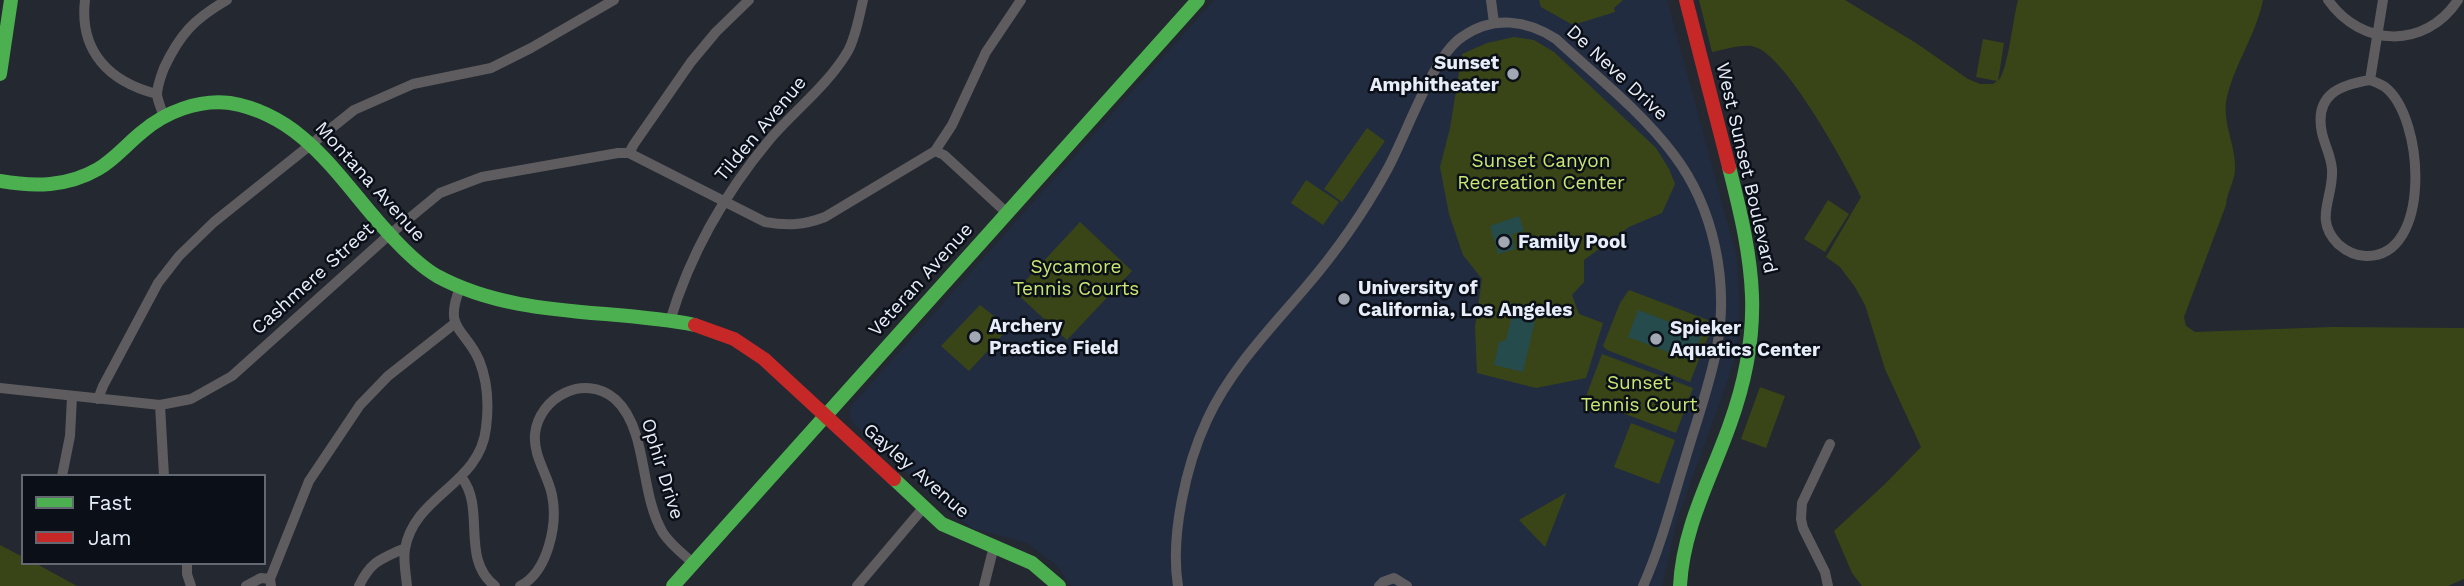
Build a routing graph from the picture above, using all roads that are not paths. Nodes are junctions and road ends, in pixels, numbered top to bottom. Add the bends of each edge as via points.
1 (10, 0) edge
2 (85, 0) edge
3 (227, 0) edge
4 (614, 0) edge
5 (749, 0) edge
6 (863, 0) edge
7 (1021, 0) edge
8 (1198, 0) edge
9 (1491, 0) edge
10 (1686, 0) edge
11 (2328, 0) edge
12 (2383, 0) edge
13 (2458, 0) edge
14 (1494, 23) junction
15 (2378, 33) junction
16 (0, 74) edge
17 (2370, 80) junction
18 (157, 94) junction
19 (164, 117) junction
20 (311, 143) junction
21 (936, 151) junction
22 (629, 153) junction
23 (0, 181) edge
24 (724, 202) junction
25 (1007, 213) junction
26 (389, 235) junction
27 (460, 288) junction
28 (670, 321) junction
29 (454, 324) junction
30 (0, 388) edge
31 (72, 397) junction
32 (98, 399) junction
33 (160, 405) junction
34 (825, 416) junction
35 (1830, 444) dead end
36 (62, 474) edge
37 (164, 474) edge
38 (462, 478) junction
39 (924, 507) junction
40 (994, 546) junction
41 (405, 548) junction
42 (693, 563) junction
43 (187, 565) edge
44 (270, 583) edge
45 (191, 586) edge
46 (246, 586) edge
47 (359, 586) edge
48 (407, 586) edge
49 (495, 586) edge
50 (520, 586) edge
51 (673, 586) edge
52 (857, 586) edge
53 (984, 586) edge
54 (1059, 586) edge
55 (1178, 586) edge
56 (1379, 586) edge
57 (1407, 586) edge
58 (1643, 586) edge
59 (1680, 586) edge
60 (1828, 586) edge

1 - 16 street
2 - 18 street via 85,30 106,69 124,82
3 - 18 street via 186,30
4 - 20 street via 491,68 413,84 382,96 354,110
5 - 22 street via 691,62
6 - 24 street, Tilden Avenue via 849,50 771,138
7 - 21 street via 986,52
8 - 25 street, Veteran Avenue
9 - 14 street
10 - 59 street, West Sunset Boulevard via 1747,239 1755,314 1743,385 1684,542
11 - 15 street via 2348,22
12 - 15 street
13 - 15 street via 2444,18 2421,32 2399,37
14 - 55 street, De Neve Drive via 1462,36 1446,52 1361,212 1227,384 1207,420 1188,477 1181,511
14 - 58 street, De Neve Drive via 1541,29 1622,100 1675,156 1712,233 1721,298 1717,346
15 - 17 street
17 - 17 street via 2338,87 2328,97 2320,124 2333,178 2325,222 2341,247 2368,256 2385,252 2401,236 2408,224 2416,180 2410,129 2394,97
18 - 19 street
19 - 20 street, Montana Avenue via 204,104 248,106 274,114
19 - 23 street, Montana Avenue via 100,168 71,181 31,186
20 - 26 street, Montana Avenue
20 - 32 street via 179,256 158,283
21 - 24 street via 825,217 807,223 765,222
21 - 25 street
22 - 24 street
22 - 26 street, Cashmere Street via 460,184 439,192
24 - 28 street, Tilden Avenue via 695,254
25 - 34 street, Veteran Avenue
26 - 27 street, Montana Avenue via 417,262
26 - 33 street, Cashmere Street via 232,376 191,399
27 - 28 street, Montana Avenue via 502,301
27 - 29 street
28 - 34 street, Montana Avenue via 697,325 739,341
29 - 38 street via 478,358 488,402 484,441
29 - 44 street via 388,376 360,405 309,481
30 - 31 street, Cashmere Street
31 - 32 street, Cashmere Street
31 - 36 street
32 - 33 street, Cashmere Street
33 - 37 street
34 - 39 street, Gayley Avenue
34 - 42 street, Veteran Avenue
35 - 60 street via 1802,503 1801,519
38 - 41 street via 422,511
38 - 49 street via 473,502 474,544 481,570
39 - 40 street, Gayley Avenue via 960,535
39 - 52 street
40 - 53 street
40 - 54 street, Gayley Avenue via 1038,565
41 - 47 street via 378,560 366,570
41 - 48 street
42 - 50 street, Ophir Drive via 663,532 629,418 614,399 595,388 574,388 546,406 537,421 534,438 553,498 553,523 539,567
42 - 51 street, Veteran Avenue
43 - 45 street
44 - 46 street via 261,578
56 - 57 street via 1394,578

